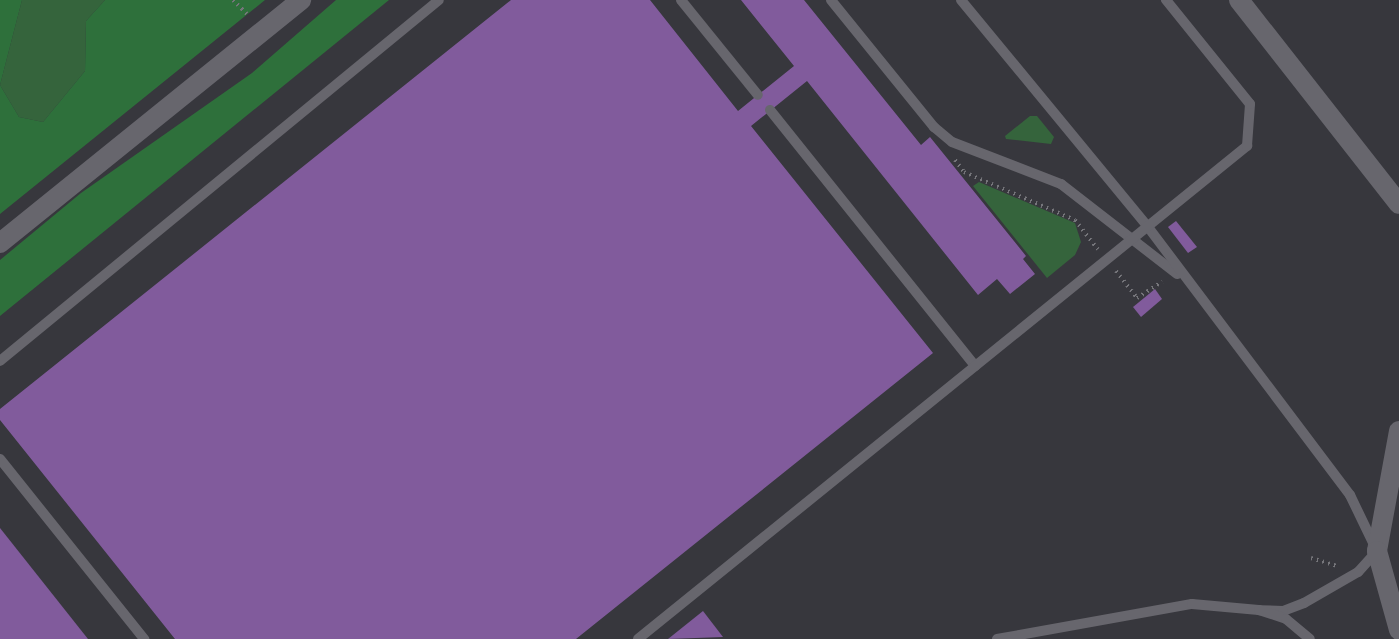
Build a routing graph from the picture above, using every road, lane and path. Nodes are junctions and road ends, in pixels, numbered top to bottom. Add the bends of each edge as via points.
1 (301, 0) edge
2 (440, 0) edge
3 (681, 0) edge
4 (831, 0) edge
5 (961, 0) edge
6 (1166, 0) edge
7 (1239, 0) edge
8 (758, 95) dead end
9 (770, 110) dead end
10 (950, 154) dead end
11 (1399, 204) edge
12 (1148, 227) junction
13 (1132, 239) junction
14 (0, 243) edge
15 (1107, 260) junction
16 (1167, 277) dead end
17 (1187, 282) junction
18 (0, 362) edge
19 (975, 366) junction
20 (1399, 430) edge
21 (0, 459) edge
22 (1377, 551) junction
23 (1259, 610) junction
24 (1399, 630) edge
25 (144, 639) edge
26 (638, 639) edge
27 (997, 639) edge
28 (1310, 639) edge

1 - 14 street
2 - 18 lane
3 - 8 lane
4 - 13 lane via 934,127 952,142 1061,184
5 - 12 lane
6 - 12 lane via 1250,104 1247,146
7 - 11 street
9 - 19 lane
10 - 15 path via 964,172 1075,220
12 - 13 lane
12 - 17 lane
13 - 15 lane
13 - 17 lane
15 - 16 path via 1137,298
15 - 19 lane
17 - 22 lane via 1350,495
19 - 26 lane
20 - 22 street
21 - 25 lane
22 - 23 lane via 1358,572 1304,603 1283,611
22 - 24 street
23 - 27 lane via 1170,606
23 - 28 lane via 1286,619

